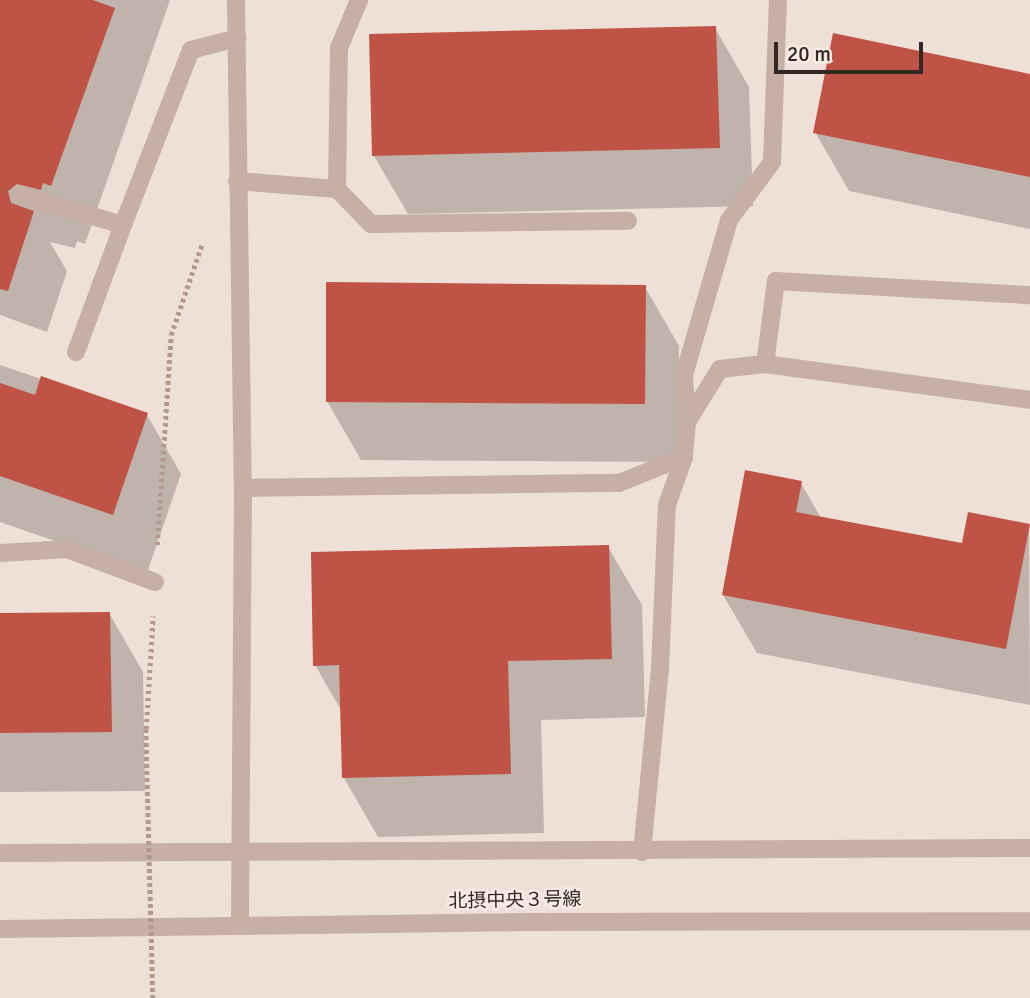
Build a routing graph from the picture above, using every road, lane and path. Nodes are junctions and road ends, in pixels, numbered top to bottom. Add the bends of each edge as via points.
1 (236, 0) edge
2 (359, 0) edge
3 (778, 0) edge
4 (237, 38) junction
5 (237, 181) junction
6 (337, 189) junction
7 (19, 195) dead end
8 (628, 221) dead end
9 (123, 225) junction
10 (206, 231) dead end
11 (1030, 295) edge
12 (76, 352) dead end
13 (765, 364) junction
14 (1030, 400) edge
15 (687, 422) junction
16 (684, 457) junction
17 (243, 488) junction
18 (0, 553) edge
19 (155, 582) junction
20 (1030, 848) edge
21 (642, 852) junction
22 (0, 853) edge
23 (241, 854) junction
24 (1030, 920) edge
25 (240, 926) junction
26 (0, 929) edge
27 (153, 998) edge

1 - 4 street
2 - 6 street via 340,48
3 - 15 street via 772,162 729,220 684,375
4 - 5 street
4 - 9 street via 191,50
5 - 6 street
5 - 17 street
6 - 8 street via 371,224
7 - 9 street
9 - 12 street
10 - 19 path via 171,335
11 - 13 street via 776,281
13 - 14 street
13 - 15 street via 720,369
15 - 16 street
16 - 17 street via 619,483
16 - 21 street via 667,505 660,669
17 - 23 street
18 - 19 street via 66,549
19 - 27 path, bridge via 146,729
20 - 21 street
21 - 23 street
22 - 23 street
23 - 25 street
24 - 25 street, 北摂中央３号線
25 - 26 street, 北摂中央３号線

